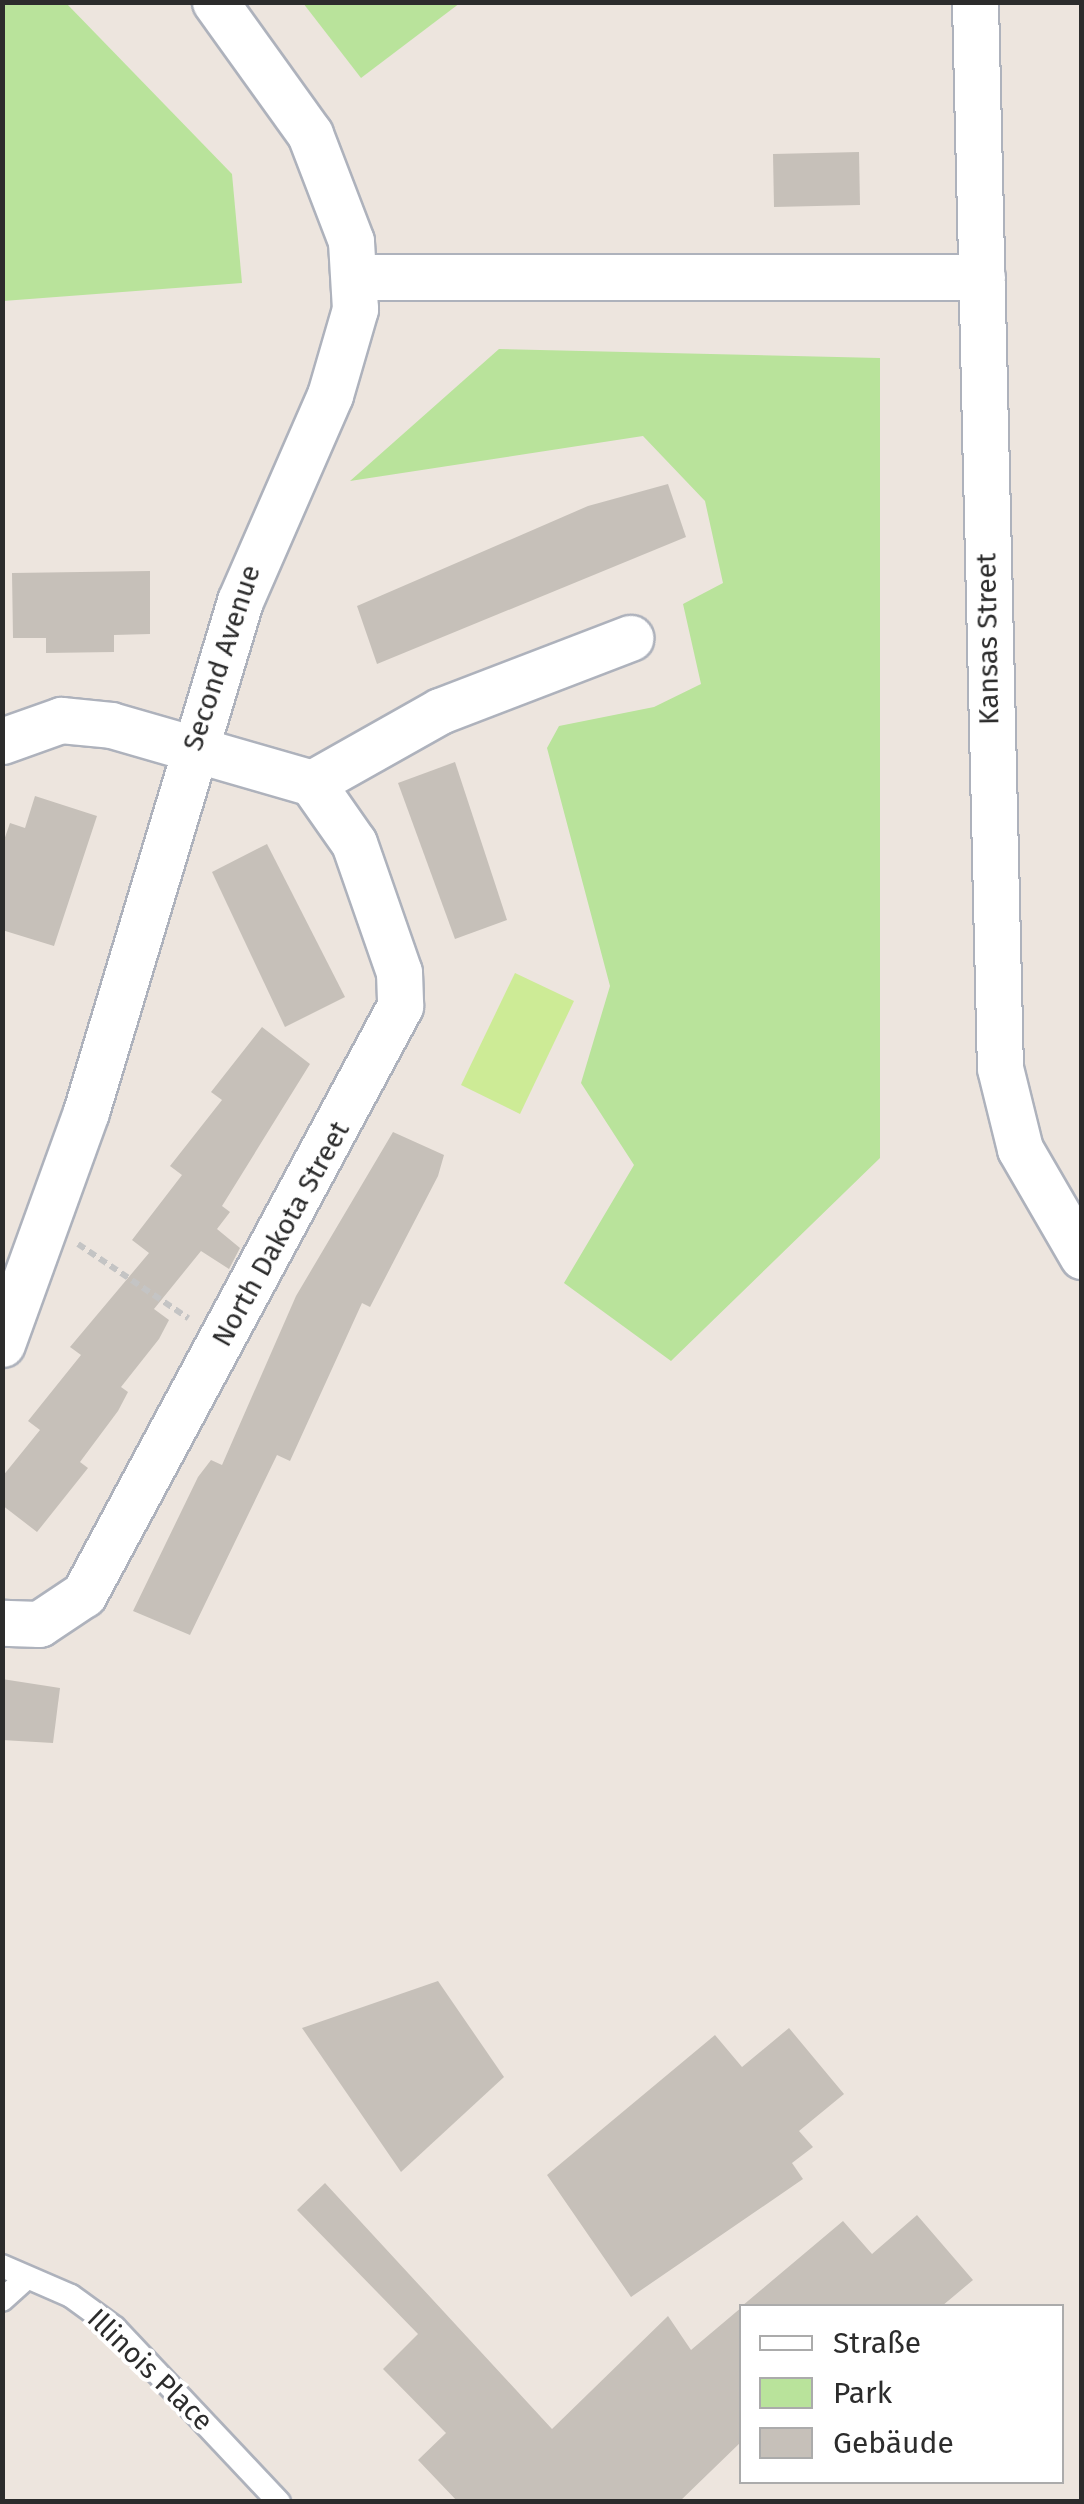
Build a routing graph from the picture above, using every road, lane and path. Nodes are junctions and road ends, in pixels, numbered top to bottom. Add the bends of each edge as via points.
1 (215, 2) edge
2 (975, 2) edge
3 (356, 277) junction
4 (982, 277) junction
5 (630, 638) dead end
6 (2, 740) edge
7 (192, 747) junction
8 (312, 784) junction
9 (48, 1224) junction
10 (1082, 1256) edge
11 (222, 1340) junction
12 (2, 1344) edge
13 (2, 1623) edge
14 (2, 2266) edge
15 (23, 2281) junction
16 (2, 2300) edge
17 (279, 2502) edge

1 - 3 street via 310,134
2 - 4 street, Kansas Street
3 - 4 street
3 - 7 street, Second Avenue via 330,395 257,552
4 - 10 street, Kansas Street via 1000,1068 1020,1150
5 - 8 street via 440,712
6 - 7 street via 60,720
7 - 8 street
7 - 9 street, Second Avenue
8 - 11 street, North Dakota Street via 354,844 399,972 400,1006
9 - 11 path
9 - 12 street, Second Avenue
11 - 13 street, North Dakota Street via 84,1594 39,1624
14 - 15 lane, Illinois Place
15 - 16 lane
15 - 17 lane, Illinois Place via 71,2296 115,2328

